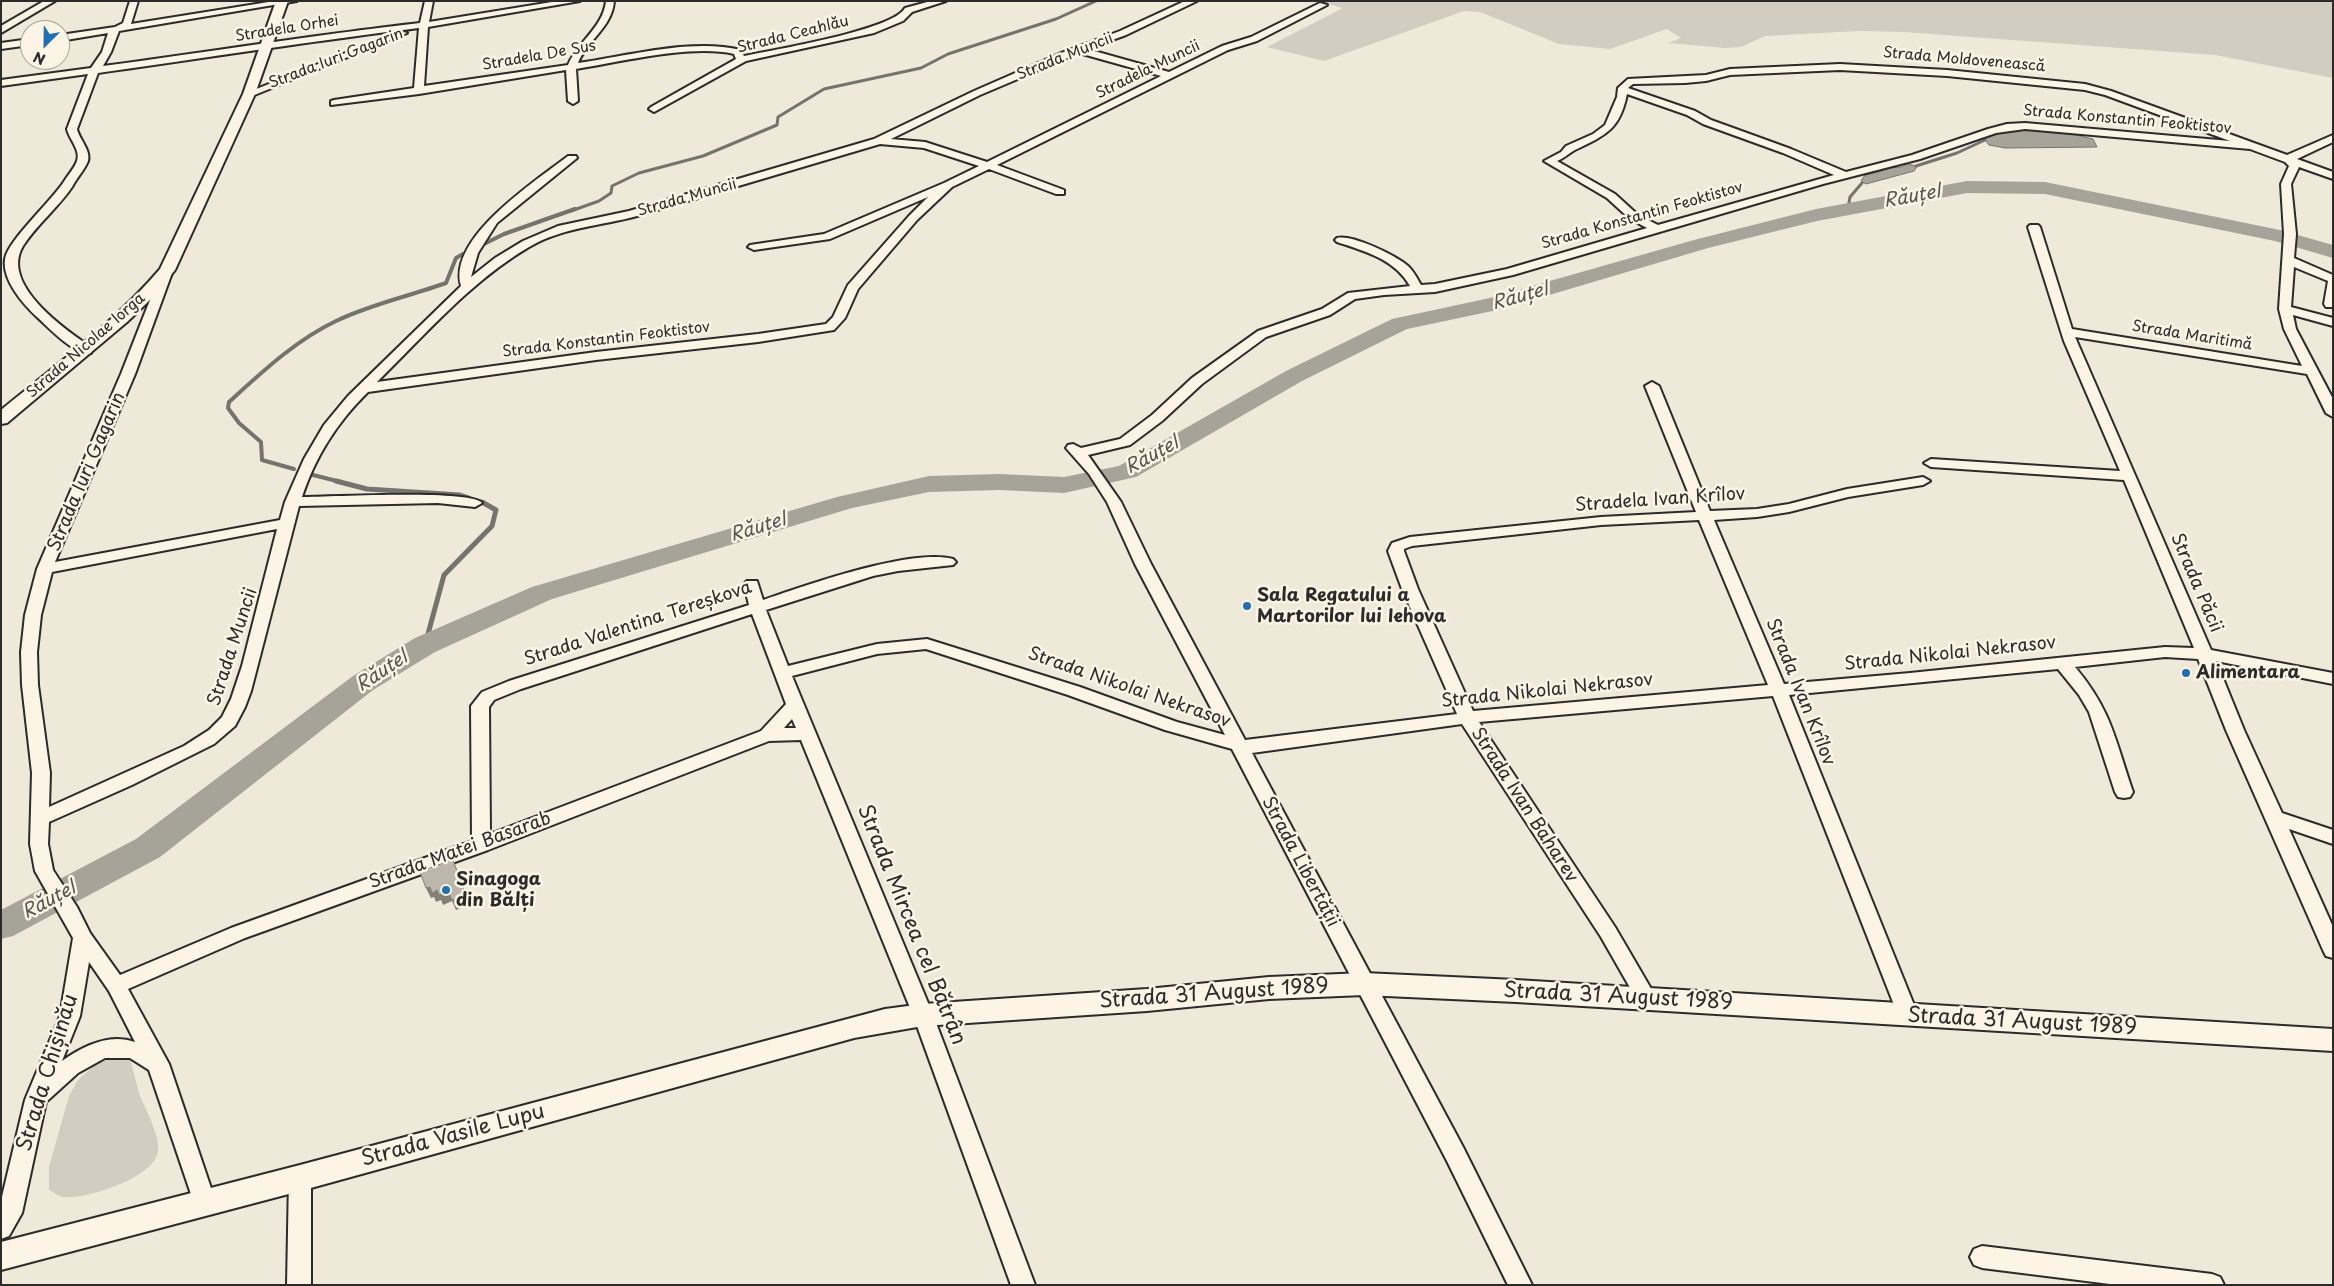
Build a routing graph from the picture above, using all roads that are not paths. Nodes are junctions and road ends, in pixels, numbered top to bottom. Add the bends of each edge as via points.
1 (51, 1) edge
2 (134, 1) edge
3 (429, 1) edge
4 (576, 1) edge
5 (610, 1) edge
6 (942, 1) edge
7 (1193, 1) edge
8 (286, 2) edge
9 (1323, 5) dead end
10 (424, 25) junction
11 (1, 30) edge
12 (113, 31) junction
13 (70, 37) edge
14 (20, 43) edge
15 (1, 46) edge
16 (268, 47) junction
17 (1079, 50) junction
18 (743, 59) junction
19 (572, 66) junction
20 (94, 70) junction
21 (1168, 75) junction
22 (1, 83) edge
23 (1624, 90) junction
24 (420, 91) junction
25 (249, 94) junction
26 (573, 101) dead end
27 (334, 103) dead end
28 (654, 109) dead end
29 (2333, 138) edge
30 (878, 141) junction
31 (2253, 146) junction
32 (572, 158) dead end
33 (2288, 158) junction
34 (987, 165) junction
35 (1844, 175) junction
36 (2333, 176) edge
37 (948, 185) junction
38 (1060, 192) dead end
39 (2034, 227) dead end
40 (1654, 228) junction
41 (2289, 239) joint
42 (1341, 240) dead end
43 (754, 247) dead end
44 (2288, 260) junction
45 (167, 270) junction
46 (2333, 279) edge
47 (2333, 283) edge
48 (467, 288) junction
49 (1416, 288) junction
50 (2330, 304) dead end
51 (2285, 309) junction
52 (2333, 322) edge
53 (2068, 332) junction
54 (86, 350) junction
55 (2311, 371) junction
56 (1652, 386) dead end
57 (365, 388) junction
58 (2333, 413) edge
59 (1, 419) edge
60 (1075, 450) joint
61 (1931, 464) dead end
62 (2129, 476) junction
63 (1924, 481) dead end
64 (292, 502) junction
65 (475, 503) dead end
66 (1704, 514) junction
67 (286, 523) junction
68 (1397, 546) joint
69 (948, 562) dead end
70 (45, 569) junction
71 (752, 584) dead end
72 (757, 607) junction
73 (2205, 654) junction
74 (2062, 662) junction
75 (782, 673) junction
76 (2333, 679) edge
77 (1779, 691) junction
78 (795, 705) junction
79 (1467, 718) junction
80 (767, 735) junction
81 (808, 735) junction
82 (1238, 745) junction
83 (2124, 792) dead end
84 (2276, 817) junction
85 (40, 818) junction
86 (2333, 837) edge
87 (481, 845) junction
88 (83, 938) junction
89 (2333, 950) edge
90 (1364, 984) junction
91 (116, 985) junction
92 (1647, 1000) junction
93 (1908, 1015) junction
94 (913, 1016) junction
95 (2333, 1040) edge
96 (158, 1064) junction
97 (36, 1100) junction
98 (300, 1178) junction
99 (205, 1203) junction
100 (1, 1228) edge
101 (1, 1256) edge
102 (1982, 1257) dead end
103 (299, 1285) edge
104 (1023, 1285) edge
105 (1520, 1285) edge
106 (2212, 1285) edge

1 - 11 street
2 - 12 street via 127,24
3 - 10 street
4 - 10 street, Stradela Orhei
5 - 19 street via 608,19 590,37
6 - 18 street, Strada Ceahlău via 908,10 900,19 870,31
7 - 17 street, Strada Muncii
8 - 12 street
8 - 16 main road, Strada Iuri Gagarin
9 - 21 street, Stradela Muncii via 1262,36 1225,48
10 - 16 street, Stradela Orhei
10 - 24 street
10 - 25 street, Strada Iuri Gagarin
12 - 13 street
12 - 20 street via 111,42
14 - 15 street
16 - 20 street, Stradela Orhei
16 - 25 main road, Strada Iuri Gagarin
17 - 21 street
17 - 30 street, Strada Muncii via 977,93
18 - 19 street, Stradela De Sus via 735,50 697,49
18 - 28 street, Strada Ceahlău
19 - 24 street, Stradela De Sus
19 - 26 street
20 - 22 street, Stradela Orhei
20 - 54 street via 72,128 83,160 61,195 18,244 10,262 16,281 44,317
21 - 34 street, Stradela Muncii
23 - 31 street, Strada Moldovenească via 1631,81 1685,80 1730,72 1814,67 1947,73 2095,89
23 - 35 street via 1691,113
23 - 40 street via 1609,127 1549,161 1611,196 1634,217
24 - 27 street, Stradela De Sus
25 - 45 main road, Strada Iuri Gagarin
29 - 33 street
30 - 34 street via 925,145
30 - 48 street, Strada Muncii via 640,212 553,232 509,253
31 - 33 street, Strada Moldovenească
31 - 35 street, Strada Konstantin Feoktistov via 2016,126 1992,130 1916,157
32 - 48 street via 484,230 465,276
33 - 36 street, Strada Moldovenească
33 - 41 street via 2294,166 2286,184
34 - 37 street, Stradela Muncii
34 - 38 street
35 - 40 street, Strada Konstantin Feoktistov
37 - 43 street, Stradela Muncii via 834,235
37 - 57 street, Strada Konstantin Feoktistov via 913,218 852,288 834,324 821,329
39 - 53 street, Strada Păcii
40 - 49 street, Strada Konstantin Feoktistov via 1509,272 1435,288
41 - 44 street
42 - 49 street via 1394,262 1409,275
44 - 46 street
44 - 51 street
45 - 54 main road, Strada Nicolae Iorga via 148,294
45 - 70 street, Strada Iuri Gagarin via 128,374
47 - 50 street
48 - 57 street, Strada Muncii
49 - 60 street, Strada Konstantin Feoktistov via 1352,296 1326,312 1262,334 1197,381 1125,442
51 - 52 street
51 - 55 street via 2290,329
53 - 55 street, Strada Maritimă
53 - 62 street, Strada Păcii
54 - 59 main road, Strada Nicolae Iorga
55 - 58 street
56 - 66 street, Strada Ivan Krîlov
57 - 64 street, Strada Muncii via 342,411 318,445
60 - 82 street, Strada Libertății via 1093,467 1125,522 1143,564
61 - 62 street
62 - 73 street, Strada Păcii
63 - 66 street, Stradela Ivan Krîlov via 1847,493 1757,513
64 - 65 street via 438,499
64 - 67 street, Strada Muncii
66 - 68 street, Stradela Ivan Krîlov via 1592,522
66 - 77 street, Strada Ivan Krîlov
67 - 70 street
67 - 85 street, Strada Muncii via 259,637 229,722 188,751
68 - 79 street, Strada Ivan Baharev via 1410,589
69 - 72 street, Strada Valentina Tereșkova via 907,564 872,572
70 - 85 street, Strada Iuri Gagarin via 33,615 29,652 41,773
71 - 72 street, Strada Mircea cel Bătrân
72 - 75 street, Strada Mircea cel Bătrân
72 - 87 street, Strada Valentina Tereșkova via 488,696 480,706
73 - 74 street, Strada Nikolai Nekrasov via 2165,652
73 - 76 street, Strada Nikolai Nekrasov
73 - 84 street, Strada Păcii via 2235,730
74 - 77 street, Strada Nikolai Nekrasov
74 - 83 street via 2097,710
75 - 78 street, Strada Mircea cel Bătrân
75 - 82 street, Strada Nikolai Nekrasov via 877,649 927,644 1171,726
77 - 79 street, Strada Nikolai Nekrasov
77 - 93 street, Strada Ivan Krîlov
78 - 80 street
78 - 81 street, Strada Mircea cel Bătrân
79 - 82 street, Strada Nikolai Nekrasov via 1250,747
79 - 92 street, Strada Ivan Baharev via 1608,932
80 - 81 street, Strada Matei Basarab via 790,732
80 - 87 street, Strada Matei Basarab
81 - 94 street, Strada Mircea cel Bătrân
82 - 90 street, Strada Libertății
84 - 86 street
84 - 89 street, Strada Păcii
85 - 88 street, Strada Iuri Gagarin via 38,844 44,871
87 - 91 street, Strada Matei Basarab via 238,933
88 - 91 street
88 - 97 street, Strada Chișinău via 70,1016
90 - 92 main road, Strada 31 August 1989
90 - 94 main road, Strada 31 August 1989 via 1269,988
90 - 105 street, Strada Libertății via 1455,1154
91 - 96 street
92 - 93 main road, Strada 31 August 1989
93 - 95 main road, Strada 31 August 1989
94 - 98 main road, Strada Vasile Lupu via 854,1027
94 - 104 street, Strada Mircea cel Bătrân
96 - 97 street via 131,1049 96,1051 65,1070
96 - 99 street
97 - 100 street, Strada Chișinău via 10,1213
98 - 99 main road, Strada Vasile Lupu
98 - 103 street
99 - 101 main road, Strada Vasile Lupu
102 - 106 street

